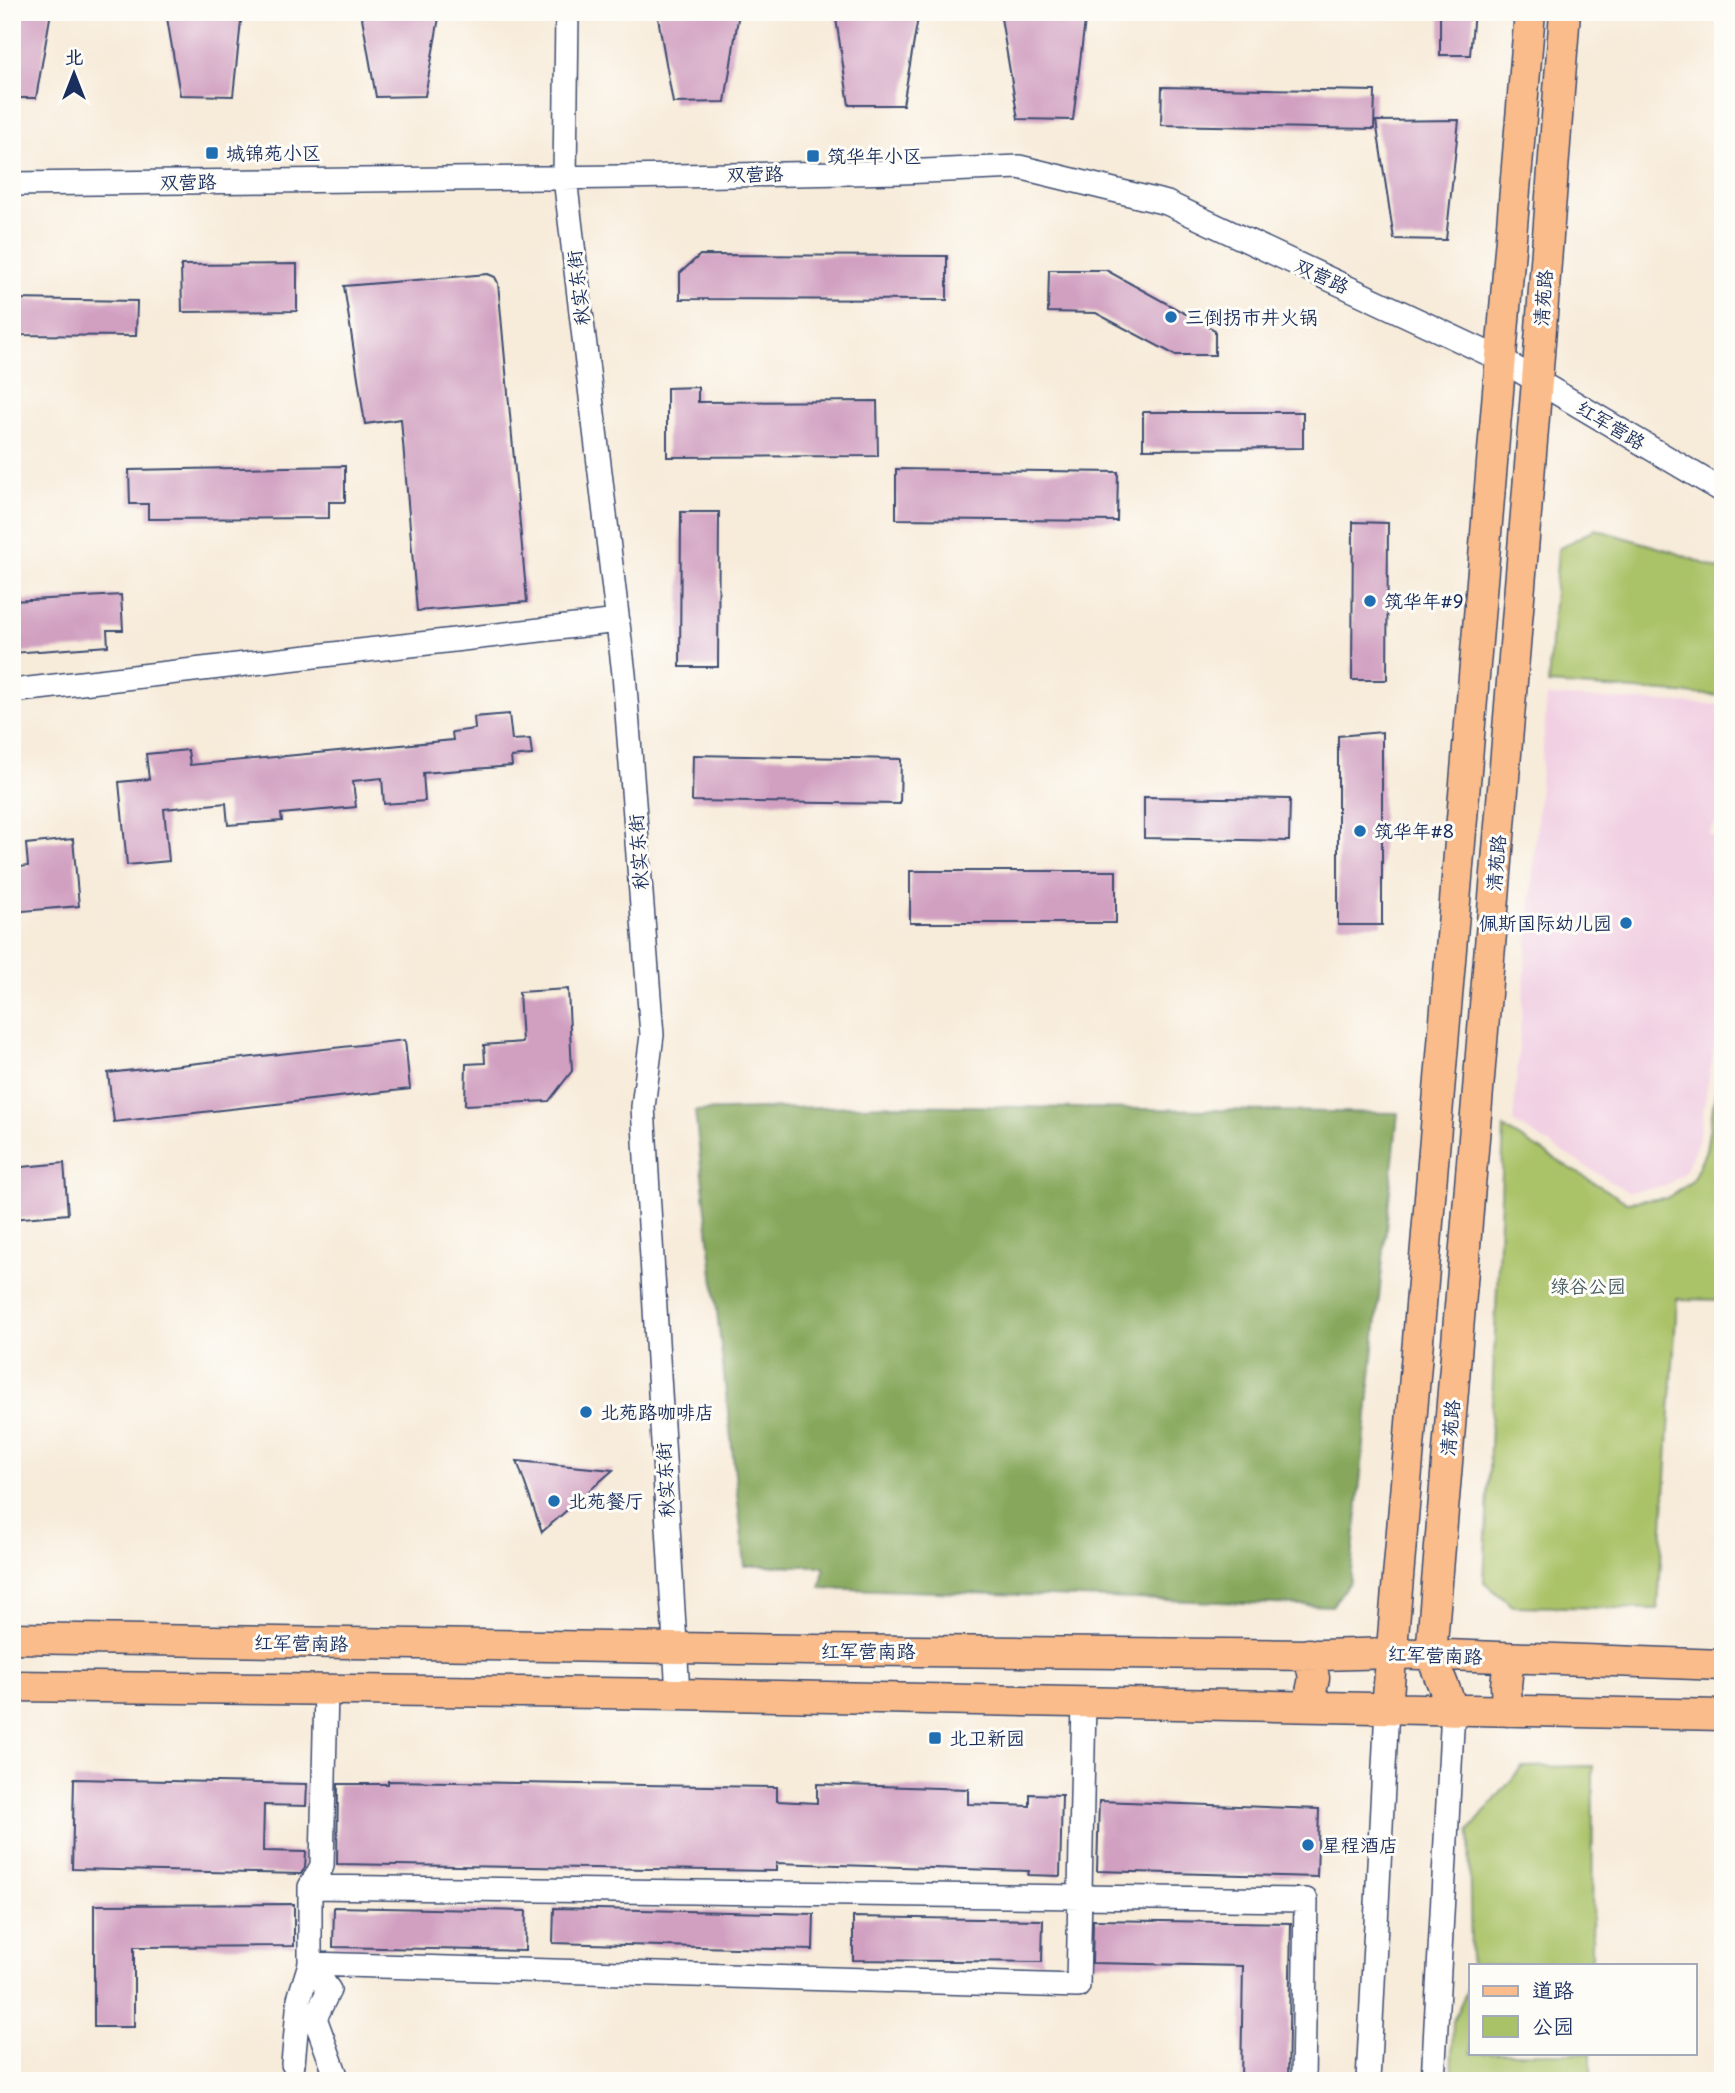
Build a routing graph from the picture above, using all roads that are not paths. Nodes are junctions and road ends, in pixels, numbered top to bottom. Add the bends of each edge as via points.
1 (567, 12) edge
2 (1530, 12) edge
3 (1565, 12) edge
4 (565, 178) junction
5 (12, 184) edge
6 (1500, 359) junction
7 (1537, 381) junction
8 (1723, 491) edge
9 (618, 621) junction
10 (12, 691) edge
11 (12, 1638) edge
12 (675, 1648) junction
13 (760, 1649) junction
14 (1392, 1653) junction
15 (1309, 1654) junction
16 (1431, 1655) junction
17 (1509, 1658) junction
18 (1723, 1665) edge
19 (12, 1686) edge
20 (326, 1690) junction
21 (678, 1693) junction
22 (759, 1695) junction
23 (1084, 1702) junction
24 (1308, 1706) junction
25 (1387, 1708) junction
26 (1454, 1710) junction
27 (1507, 1711) junction
28 (1723, 1714) edge
29 (310, 1887) junction
30 (1080, 1897) junction
31 (310, 1964) junction
32 (293, 2064) dead end
33 (338, 2081) edge
34 (1303, 2081) edge
35 (1368, 2081) edge
36 (1433, 2081) edge

1 - 4 street, 秋实东街
2 - 6 main road, 清苑路
3 - 7 main road, 清苑路
4 - 5 street, 双营路
4 - 6 street, 双营路 via 1019,167 1167,203
4 - 9 street, 秋实东街
6 - 7 street, 红军营路
6 - 14 main road, 清苑路
7 - 8 street, 红军营路
7 - 16 main road, 清苑路
9 - 10 street
9 - 12 street, 秋实东街 via 652,1035 643,1107
11 - 12 main road, 红军营南路
12 - 13 main road, 红军营南路
12 - 21 street, 秋实东街
13 - 15 main road, 红军营南路
13 - 22 main road via 755,1675
14 - 15 main road, 红军营南路
14 - 16 main road, 红军营南路
14 - 25 main road, 清苑路
15 - 24 main road via 1314,1678
16 - 17 main road, 红军营南路
16 - 26 main road, 清苑路
17 - 18 main road, 红军营南路
17 - 27 main road
19 - 20 main road
20 - 21 main road
20 - 29 street via 322,1866
21 - 22 main road
22 - 23 main road
23 - 24 main road
23 - 30 street
24 - 25 main road
25 - 26 main road
25 - 35 street
26 - 27 main road
26 - 36 street
27 - 28 main road
29 - 30 street
29 - 31 street
30 - 31 street via 1078,1986
30 - 34 street via 1306,1900
31 - 32 street via 299,1999
31 - 33 street via 329,1990 315,2018

